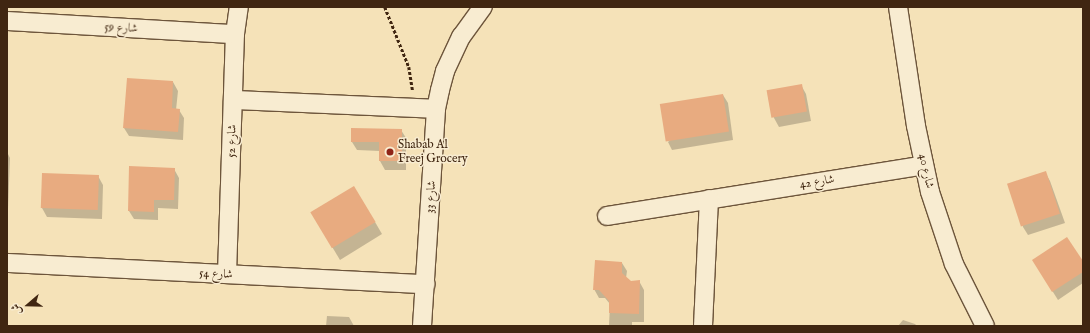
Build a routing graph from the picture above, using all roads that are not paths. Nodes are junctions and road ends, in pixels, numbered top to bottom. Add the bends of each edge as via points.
1 (239, 7) edge
2 (483, 7) edge
3 (898, 7) edge
4 (7, 21) edge
5 (235, 34) junction
6 (233, 100) junction
7 (436, 109) junction
8 (924, 165) junction
9 (709, 199) junction
10 (607, 216) dead end
11 (7, 263) edge
12 (227, 274) junction
13 (425, 284) junction
14 (422, 326) edge
15 (703, 326) edge
16 (985, 326) edge

1 - 5 street, شارع 52
2 - 7 street, شارع 33 via 452,54
3 - 8 street, شارع 40
4 - 5 street, شارع 59
5 - 6 street, شارع 52
6 - 7 street
6 - 12 street, شارع 52
7 - 13 street, شارع 33
8 - 9 street, شارع 42
8 - 16 street, شارع 40 via 930,192 952,257
9 - 10 street, شارع 42
9 - 15 street
11 - 12 street, شارع 54
12 - 13 street, شارع 54
13 - 14 street, شارع 33

